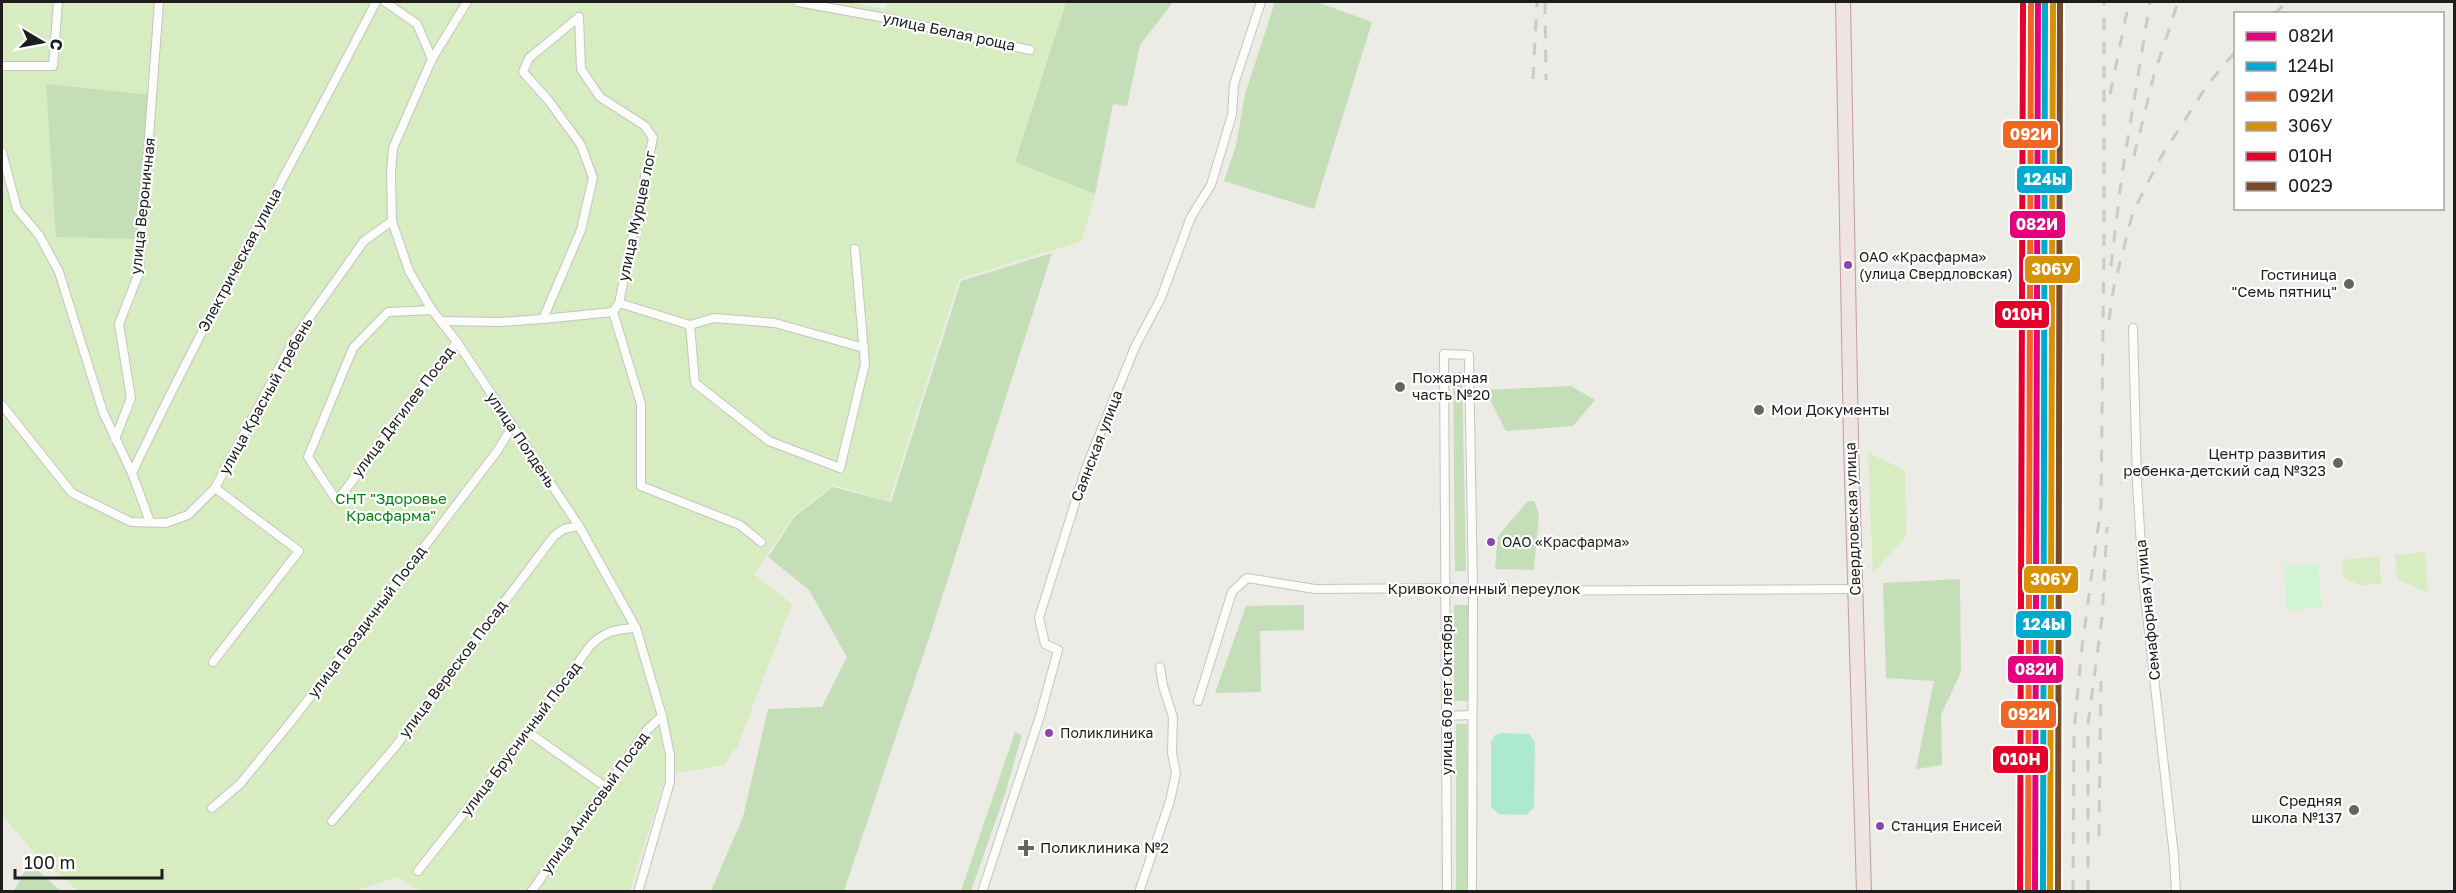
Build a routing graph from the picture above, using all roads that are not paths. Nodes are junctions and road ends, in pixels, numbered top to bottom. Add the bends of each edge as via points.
1 (58, 2) edge
2 (159, 2) edge
3 (376, 2) edge
4 (385, 2) edge
5 (467, 2) edge
6 (798, 2) edge
7 (1261, 2) edge
8 (1843, 2) edge
9 (1030, 50) dead end
10 (432, 59) junction
11 (2, 66) edge
12 (2, 152) edge
13 (392, 221) junction
14 (855, 249) dead end
15 (620, 303) junction
16 (432, 310) junction
17 (613, 312) junction
18 (543, 318) junction
19 (441, 321) junction
20 (690, 325) junction
21 (2133, 328) dead end
22 (457, 342) junction
23 (864, 348) junction
24 (2, 405) edge
25 (512, 427) junction
26 (115, 439) junction
27 (132, 473) junction
28 (215, 488) junction
29 (150, 522) junction
30 (579, 526) junction
31 (761, 542) dead end
32 (1447, 588) junction
33 (1855, 589) junction
34 (1473, 590) junction
35 (636, 628) junction
36 (213, 662) dead end
37 (1160, 667) dead end
38 (1198, 700) dead end
39 (1472, 715) junction
40 (662, 716) junction
41 (1446, 716) junction
42 (528, 732) junction
43 (607, 788) junction
44 (212, 808) dead end
45 (332, 821) dead end
46 (418, 871) dead end
47 (531, 891) edge
48 (638, 891) edge
49 (982, 891) edge
50 (1139, 891) edge
51 (1447, 891) edge
52 (1472, 891) edge
53 (1864, 891) edge
54 (2176, 891) edge

1 - 11 street via 53,66
2 - 26 street, улица Вероничная via 139,273 119,324 131,398
3 - 27 street, Электрическая улица via 251,235
4 - 10 street via 417,24
5 - 10 street, улица Полдень
6 - 9 street, улица Белая роща
7 - 49 street, Саянская улица via 1234,84 1232,115 1211,185 1191,217 1079,490 1039,618 1045,644 1058,650
8 - 33 highway, Свердловская улица
10 - 13 street, улица Полдень via 393,148
12 - 26 street via 17,209 39,235 59,272
13 - 16 street, улица Полдень via 409,271
13 - 28 street, улица Красный гребень via 364,241 295,338
14 - 23 street
15 - 17 street
15 - 18 street, улица Мурцев лог via 653,138 645,126 600,97 581,69 579,17 529,58 523,72 581,145 593,178 581,230
15 - 20 street
16 - 19 street, улица Полдень
16 - 22 street, улица Дягилев Посад via 388,312 353,348 308,457 337,501
17 - 18 street
17 - 31 street via 641,404 641,486 740,525
18 - 19 street
19 - 22 street, улица Полдень
20 - 23 street via 714,318 775,323
20 - 23 street via 695,383 769,441 840,468 865,364
21 - 54 street, Семафорная улица via 2143,578
22 - 25 street, улица Полдень
24 - 29 street, улица Красный гребень via 72,493 132,522
25 - 30 street, улица Полдень
25 - 44 street, улица Гвоздичный Посад via 294,718 240,784
26 - 27 street
27 - 29 street
28 - 29 street, улица Красный гребень via 188,515 166,523
28 - 36 street via 299,551
30 - 35 street, улица Полдень
30 - 45 street, улица Вересков Посад via 554,536 395,747
32 - 34 street, Кривоколенный переулок
32 - 34 street, улица 60 лет Октября via 1444,354 1469,355
32 - 38 street, Кривоколенный переулок via 1315,589 1247,578 1232,592
32 - 41 street, улица 60 лет Октября
33 - 34 street, Кривоколенный переулок
33 - 53 highway, Свердловская улица
34 - 39 street, улица 60 лет Октября
35 - 40 street, улица Полдень
35 - 42 street, улица Брусничный Посад via 603,633
37 - 50 street via 1173,717 1176,773
39 - 41 street
39 - 52 street, улица 60 лет Октября
40 - 43 street, улица Анисовый Посад via 647,730
40 - 48 street, улица Полдень via 670,755 670,782
41 - 51 street, улица 60 лет Октября
42 - 43 street
42 - 46 street, улица Брусничный Посад
43 - 47 street, улица Анисовый Посад

